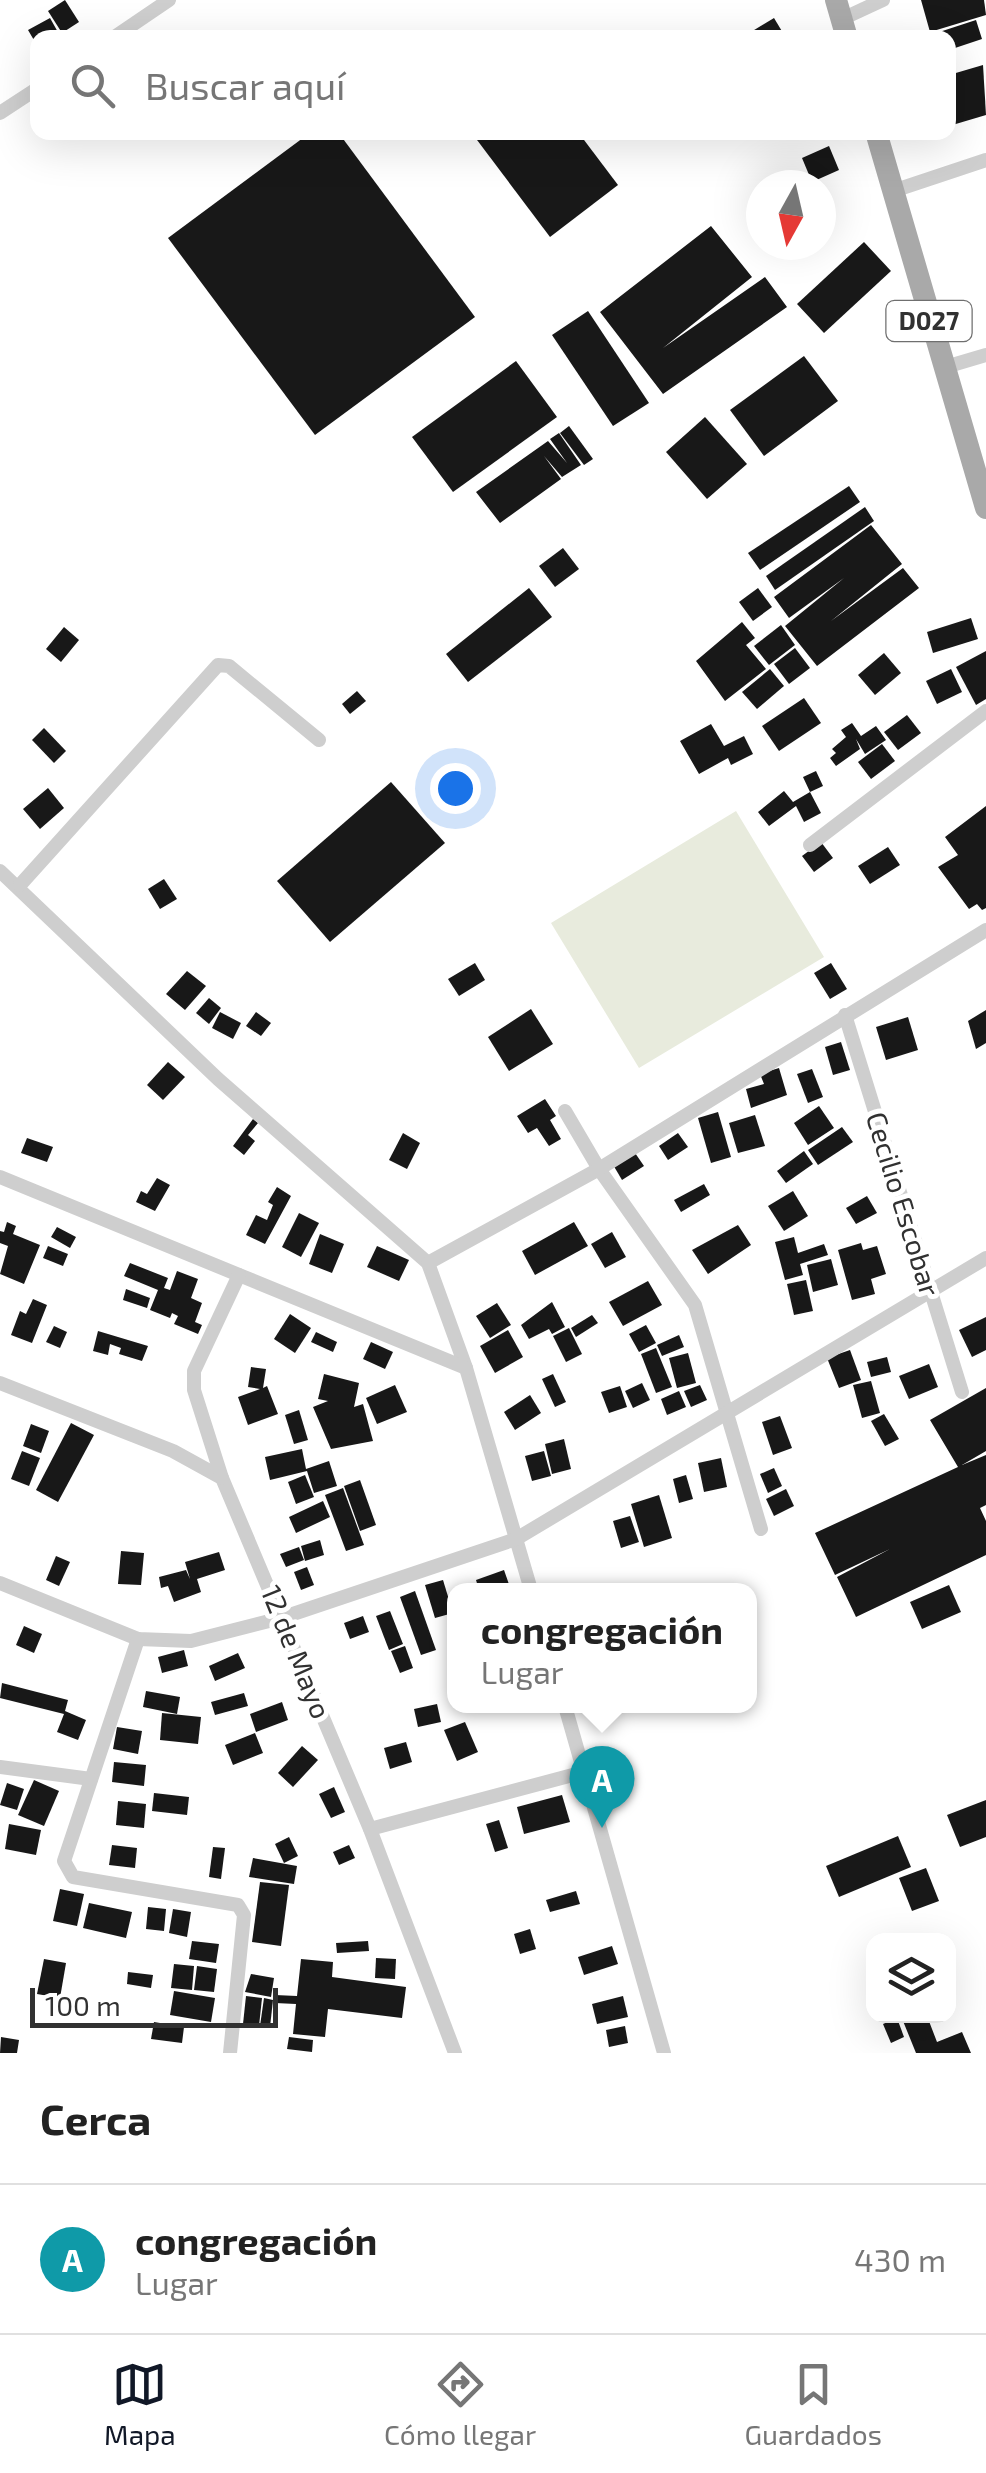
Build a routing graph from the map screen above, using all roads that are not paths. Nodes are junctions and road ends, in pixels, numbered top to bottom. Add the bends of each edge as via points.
1 (169, 0) edge
2 (883, 0) edge
3 (842, 19) edge
4 (125, 30) edge
5 (30, 93) edge
6 (0, 113) edge
7 (878, 140) edge
8 (986, 160) edge
9 (893, 191) junction
10 (986, 355) edge
11 (942, 368) junction
12 (986, 508) edge
13 (986, 711) edge
14 (319, 740) dead end
15 (810, 845) dead end
16 (0, 871) edge
17 (20, 885) junction
18 (986, 930) edge
19 (844, 1015) junction
20 (565, 1111) dead end
21 (599, 1169) junction
22 (0, 1177) edge
23 (986, 1258) edge
24 (428, 1264) junction
25 (240, 1275) junction
26 (928, 1289) junction
27 (466, 1368) junction
28 (0, 1383) edge
29 (962, 1392) dead end
30 (728, 1410) junction
31 (222, 1478) junction
32 (761, 1529) dead end
33 (516, 1539) junction
34 (0, 1583) edge
35 (530, 1583) edge
36 (281, 1618) junction
37 (138, 1639) junction
38 (567, 1713) edge
39 (0, 1767) edge
40 (584, 1772) junction
41 (91, 1779) junction
42 (370, 1829) junction
43 (230, 2053) edge
44 (455, 2053) edge
45 (664, 2053) edge

1 - 4 street
2 - 3 street
5 - 6 street
7 - 9 main road, D027
8 - 9 street
9 - 11 main road, D027
10 - 11 street
11 - 12 main road, D027
13 - 15 street
14 - 17 street via 218,664
16 - 17 street
17 - 24 street via 218,1078
18 - 19 street
19 - 21 street
19 - 26 street, Cecilio Escobar
20 - 21 street
21 - 24 street
21 - 30 street via 695,1306
22 - 25 street
23 - 26 street
24 - 27 street
25 - 27 street
25 - 31 street, 12 de Mayo via 194,1372
26 - 29 street, Cecilio Escobar
26 - 30 street
27 - 33 street
28 - 31 street via 174,1451
30 - 32 street
30 - 33 street
31 - 36 street, 12 de Mayo
33 - 35 street
33 - 36 street
34 - 37 street
36 - 37 street via 192,1640
36 - 42 street, 12 de Mayo
37 - 41 street
38 - 40 street
39 - 41 street
40 - 42 street
40 - 45 street
41 - 43 street via 64,1862 73,1877 228,1900 244,1915
42 - 44 street, 12 de Mayo

